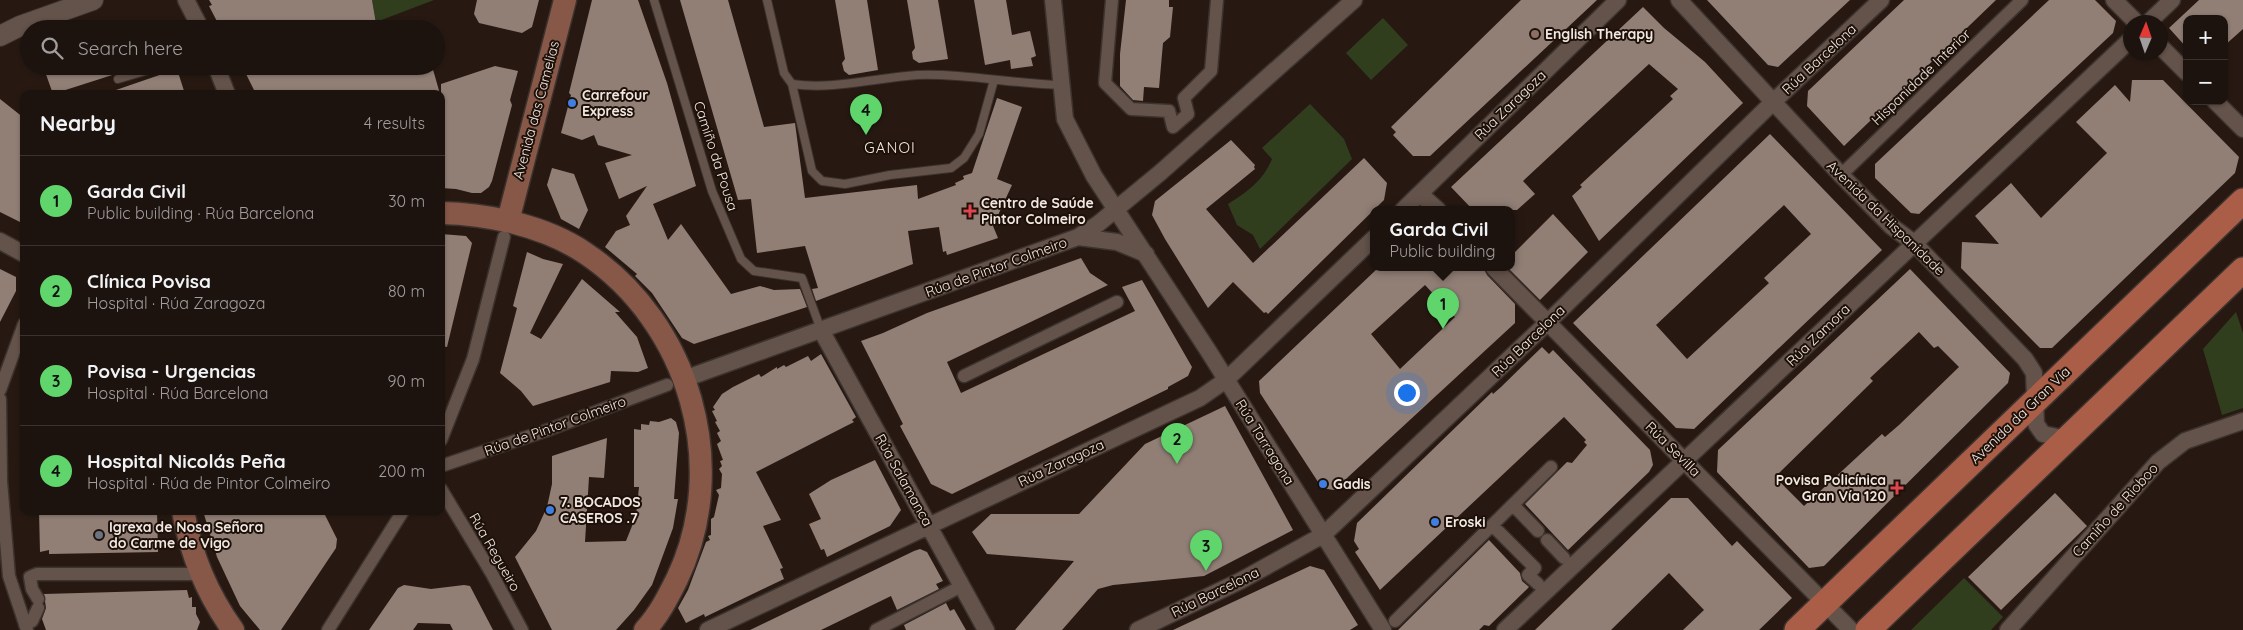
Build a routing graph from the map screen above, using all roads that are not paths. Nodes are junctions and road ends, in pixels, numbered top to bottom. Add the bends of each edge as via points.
1 (93, 0) edge
2 (186, 0) edge
3 (565, 0) edge
4 (654, 0) edge
5 (767, 0) edge
6 (1053, 0) edge
7 (1112, 0) edge
8 (1217, 0) edge
9 (1354, 0) edge
10 (1618, 0) edge
11 (1679, 0) edge
12 (1881, 0) edge
13 (2022, 0) edge
14 (2114, 0) edge
15 (2172, 0) edge
16 (2129, 15) edge
17 (2156, 15) edge
18 (37, 20) edge
19 (196, 20) edge
20 (20, 26) edge
21 (0, 36) edge
22 (2123, 47) edge
23 (2168, 54) edge
24 (2183, 69) edge
25 (132, 75) edge
26 (220, 75) edge
27 (118, 79) dead end
28 (994, 80) junction
29 (792, 84) junction
30 (1062, 85) junction
31 (225, 90) edge
32 (1772, 103) junction
33 (2219, 105) edge
34 (2243, 129) edge
35 (1841, 175) junction
36 (1420, 194) junction
37 (2243, 201) edge
38 (1407, 206) edge
39 (1434, 206) edge
40 (1116, 209) junction
41 (445, 213) edge
42 (506, 229) junction
43 (1078, 237) junction
44 (0, 241) edge
45 (1370, 242) edge
46 (1914, 243) junction
47 (20, 252) edge
48 (1146, 254) junction
49 (2243, 270) edge
50 (1497, 271) edge
51 (1117, 302) dead end
52 (1547, 323) junction
53 (821, 330) junction
54 (20, 335) edge
55 (964, 376) dead end
56 (1226, 380) junction
57 (676, 382) junction
58 (0, 390) edge
59 (0, 399) edge
60 (2036, 401) junction
61 (2243, 421) edge
62 (445, 430) edge
63 (2067, 439) junction
64 (1685, 462) junction
65 (445, 465) edge
66 (1551, 467) dead end
67 (445, 496) edge
68 (1513, 505) junction
69 (184, 515) edge
70 (400, 515) edge
71 (929, 525) junction
72 (1492, 526) junction
73 (1323, 535) junction
74 (1564, 558) dead end
75 (200, 574) junction
76 (1538, 584) dead end
77 (954, 590) dead end
78 (1825, 602) junction
79 (1389, 625) edge
80 (26, 628) edge
81 (233, 630) edge
82 (328, 630) edge
83 (522, 630) edge
84 (645, 630) edge
85 (708, 630) edge
86 (876, 630) edge
87 (986, 630) edge
88 (1138, 630) edge
89 (1505, 630) edge
90 (1797, 630) edge
91 (1852, 630) edge
92 (1868, 630) edge
93 (2008, 630) edge

1 - 18 street
2 - 19 street
3 - 42 main road, Avenida das Camelias
4 - 53 lane, Camiño da Pousa via 712,191 741,259 754,271 802,278
5 - 29 lane via 784,73
6 - 30 street, Rúa Tarragona
7 - 8 street via 1105,83 1131,109 1169,111 1173,127 1188,114 1184,98 1211,71
9 - 40 street, Rúa de Pintor Colmeiro via 1223,119
10 - 36 street, Rúa Zaragoza
11 - 32 street, Avenida da Hispanidade
12 - 32 street, Rúa Barcelona
13 - 35 street, Hispanidade Interior
14 - 16 street
15 - 17 street
20 - 21 street
22 - 46 street, Rúa Zamora
23 - 24 street
25 - 27 lane
26 - 31 street
28 - 29 lane via 957,74 916,75 812,87
28 - 29 lane via 979,134 964,158 951,168 845,184 822,182 812,171
28 - 30 lane
30 - 40 street, Rúa Tarragona via 1065,119 1070,131
32 - 35 street, Avenida da Hispanidade
32 - 52 street, Rúa Barcelona
33 - 34 street
35 - 46 street, Avenida da Hispanidade via 1891,226
36 - 38 street, Rúa Zaragoza
36 - 39 street
37 - 60 main road, Avenida da Gran Vía
40 - 43 street, Rúa de Pintor Colmeiro
40 - 48 street, Rúa Tarragona
41 - 42 main road via 464,214
42 - 57 main road via 574,246 618,281 664,339
42 - 62 street, Avenida das Camelias via 473,359
43 - 48 street via 1117,242
43 - 53 street, Rúa de Pintor Colmeiro
44 - 47 street
45 - 56 street, Rúa Zaragoza
46 - 60 street, Avenida da Hispanidade via 2025,359 2034,373
46 - 64 street, Rúa Zamora
48 - 56 street, Rúa Tarragona
49 - 63 main road
50 - 52 street, Rúa Sevilla
51 - 55 street
52 - 64 street, Rúa Sevilla
52 - 73 street, Rúa Barcelona
53 - 57 street, Rúa de Pintor Colmeiro
53 - 71 street, Rúa Salamanca
54 - 58 street
56 - 71 street, Rúa Zaragoza via 1200,398
56 - 73 street, Rúa Tarragona
57 - 65 street, Rúa de Pintor Colmeiro
57 - 84 main road via 696,416 702,490 692,544 665,602
59 - 80 street via 1,481 8,562 16,601
60 - 63 street, Avenida da Hispanidade via 2036,424 2043,434
60 - 78 main road, Avenida da Gran Vía
61 - 93 street, Camiño de Rioboo via 2185,441 2158,462
63 - 92 main road
64 - 78 street, Rúa Sevilla
64 - 89 street, Rúa Zamora
66 - 68 street
67 - 83 street, Rúa Regueiro
68 - 72 street
68 - 74 street
69 - 75 main road
70 - 82 street
71 - 85 street, Rúa Zaragoza
71 - 87 street, Rúa Salamanca
72 - 76 street via 1535,568 1528,575
72 - 79 street
73 - 79 street, Rúa Tarragona
73 - 88 street, Rúa Barcelona via 1240,582
75 - 80 street via 37,574 30,577 38,603
75 - 81 main road
77 - 86 street
78 - 90 main road, Avenida da Gran Vía
78 - 91 street, Rúa Sevilla

